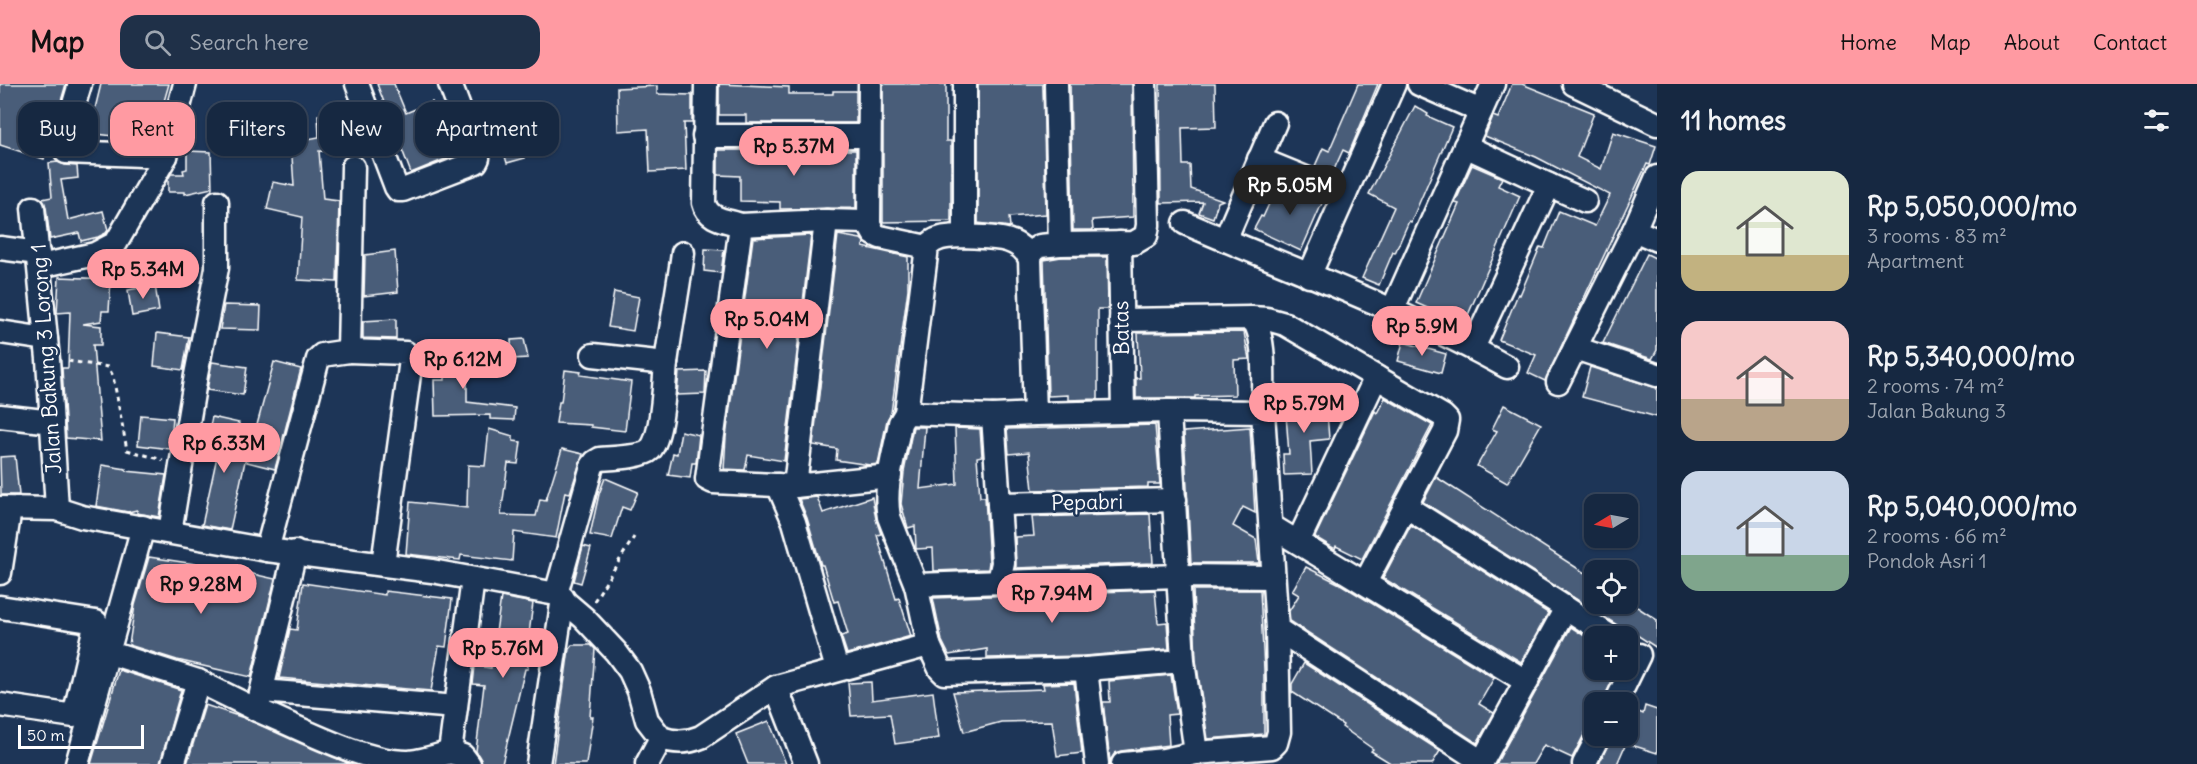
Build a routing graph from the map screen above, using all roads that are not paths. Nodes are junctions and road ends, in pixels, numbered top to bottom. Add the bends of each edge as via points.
1 (80, 84) edge
2 (185, 84) edge
3 (357, 84) edge
4 (450, 84) edge
5 (706, 84) edge
6 (870, 84) edge
7 (965, 84) edge
8 (1056, 84) edge
9 (1145, 84) edge
10 (1394, 84) edge
11 (1419, 84) edge
12 (1493, 84) edge
13 (1574, 84) edge
14 (180, 102) edge
15 (1481, 111) junction
16 (1275, 123) dead end
17 (1657, 124) edge
18 (704, 136) junction
19 (869, 136) junction
20 (1465, 146) junction
21 (110, 154) edge
22 (166, 156) edge
23 (1260, 159) junction
24 (353, 167) dead end
25 (1657, 177) edge
26 (1549, 185) junction
27 (1345, 194) junction
28 (1585, 201) dead end
29 (217, 202) dead end
30 (33, 208) dead end
31 (826, 221) junction
32 (1185, 223) dead end
33 (741, 225) junction
34 (869, 225) junction
35 (1634, 230) junction
36 (965, 236) junction
37 (1225, 240) junction
38 (1657, 240) edge
39 (1120, 243) junction
40 (1060, 244) junction
41 (927, 247) junction
42 (0, 248) edge
43 (683, 253) dead end
44 (1030, 259) junction
45 (39, 260) junction
46 (1309, 276) junction
47 (1392, 310) junction
48 (1251, 318) junction
49 (1121, 320) junction
50 (0, 332) edge
51 (1473, 348) junction
52 (1575, 348) junction
53 (47, 349) junction
54 (348, 351) junction
55 (593, 355) dead end
56 (666, 363) junction
57 (1507, 367) dead end
58 (1657, 375) edge
59 (1376, 377) junction
60 (1558, 382) dead end
61 (1169, 411) junction
62 (1122, 412) junction
63 (1263, 412) junction
64 (906, 413) junction
65 (1035, 414) junction
66 (0, 416) edge
67 (993, 416) junction
68 (52, 422) junction
69 (890, 476) junction
70 (787, 485) junction
71 (1175, 500) junction
72 (999, 504) junction
73 (1405, 506) junction
74 (5, 508) edge
75 (57, 509) junction
76 (1271, 526) junction
77 (143, 527) junction
78 (170, 532) junction
79 (1298, 542) junction
80 (267, 550) junction
81 (295, 552) junction
82 (383, 564) junction
83 (0, 573) edge
84 (1178, 576) junction
85 (1273, 578) junction
86 (473, 579) junction
87 (999, 581) junction
88 (1365, 583) junction
89 (916, 585) junction
90 (559, 596) junction
91 (0, 607) edge
92 (1566, 608) junction
93 (1594, 626) edge
94 (1277, 629) junction
95 (929, 645) junction
96 (110, 653) junction
97 (1641, 656) edge
98 (1183, 661) junction
99 (837, 669) junction
100 (1086, 669) junction
101 (198, 681) junction
102 (1527, 682) junction
103 (776, 687) junction
104 (1621, 692) edge
105 (260, 701) junction
106 (0, 705) edge
107 (456, 707) junction
108 (661, 738) junction
109 (1593, 746) edge
110 (1196, 753) junction
111 (459, 758) edge
112 (359, 759) edge
113 (1482, 763) edge
114 (77, 764) edge
115 (173, 764) edge
116 (538, 764) edge
117 (647, 764) edge
118 (806, 764) edge
119 (1097, 764) edge
120 (1123, 764) edge
121 (1584, 764) edge

1 - 21 street via 63,141 66,152
2 - 14 street
3 - 4 street via 398,190 478,158
5 - 18 street
6 - 19 street
7 - 36 street
8 - 40 street
9 - 39 street via 1148,230 1146,236 1134,243
10 - 27 street
11 - 15 street
12 - 15 street
13 - 17 street
15 - 20 street
16 - 23 street
18 - 19 street
18 - 33 street via 706,211
19 - 34 street
20 - 26 street
20 - 47 street
22 - 45 street via 116,243 95,254
23 - 27 street
23 - 37 street
24 - 54 street
25 - 35 street
26 - 28 street
26 - 51 street
27 - 46 street
29 - 78 street via 217,268
30 - 45 street, Jalan Bakung 3 Lorong 1
31 - 33 street
31 - 34 street
31 - 70 street
32 - 37 street
33 - 70 street via 708,479
34 - 41 street via 880,237
35 - 38 street
35 - 52 street
36 - 41 street via 940,238
36 - 44 street via 1014,242 1026,250
37 - 46 street
39 - 40 street
39 - 49 street, Batas
40 - 44 street via 1036,248
41 - 64 street
42 - 45 street
43 - 56 street
44 - 65 street
45 - 53 street, Jalan Bakung 3 Lorong 1
46 - 47 street
47 - 51 street
48 - 49 street
48 - 59 street via 1285,324
48 - 63 street via 1261,338
49 - 62 street, Batas
50 - 53 street
51 - 57 street
52 - 58 street
52 - 60 street
53 - 68 street, Jalan Bakung 3 Lorong 1
54 - 80 street via 318,359
54 - 82 street via 406,353 411,360
55 - 56 street
56 - 90 street via 660,425 650,450 600,459 592,466
59 - 73 street via 1447,420 1445,431
59 - 79 street
61 - 62 street
61 - 63 street
61 - 71 street
62 - 65 street
63 - 76 street
64 - 67 street
64 - 69 street via 900,423
65 - 67 street
66 - 68 street
67 - 72 street
68 - 75 street, Jalan Bakung 3 Lorong 1
69 - 70 street
69 - 89 street via 889,517
70 - 99 street
71 - 72 street, Pepabri
71 - 84 street
72 - 87 street via 1003,563
73 - 88 street
73 - 92 street
74 - 75 street
74 - 83 street
75 - 77 street
76 - 79 street
76 - 85 street
77 - 78 street
77 - 96 street
78 - 80 street
79 - 88 street
80 - 81 street
81 - 82 street
81 - 105 street
82 - 86 street
84 - 85 street
84 - 87 street
84 - 98 street
85 - 94 street
86 - 90 street
86 - 107 street
87 - 89 street
88 - 102 street
89 - 95 street
90 - 108 street via 584,618 630,671 647,720
90 - 116 street
91 - 106 street via 96,622 74,716
92 - 93 street
92 - 102 street
94 - 110 street via 1280,732 1276,743 1272,747
94 - 113 street
95 - 99 street
95 - 100 street via 944,673
96 - 101 street
96 - 114 street
97 - 104 street
98 - 100 street
98 - 110 street
99 - 103 street
100 - 119 street
101 - 105 street
101 - 115 street
102 - 113 street
103 - 108 street via 692,741
103 - 118 street
105 - 107 street
105 - 112 street
107 - 111 street
108 - 117 street
109 - 121 street
110 - 120 street
111 - 112 street via 411,762

